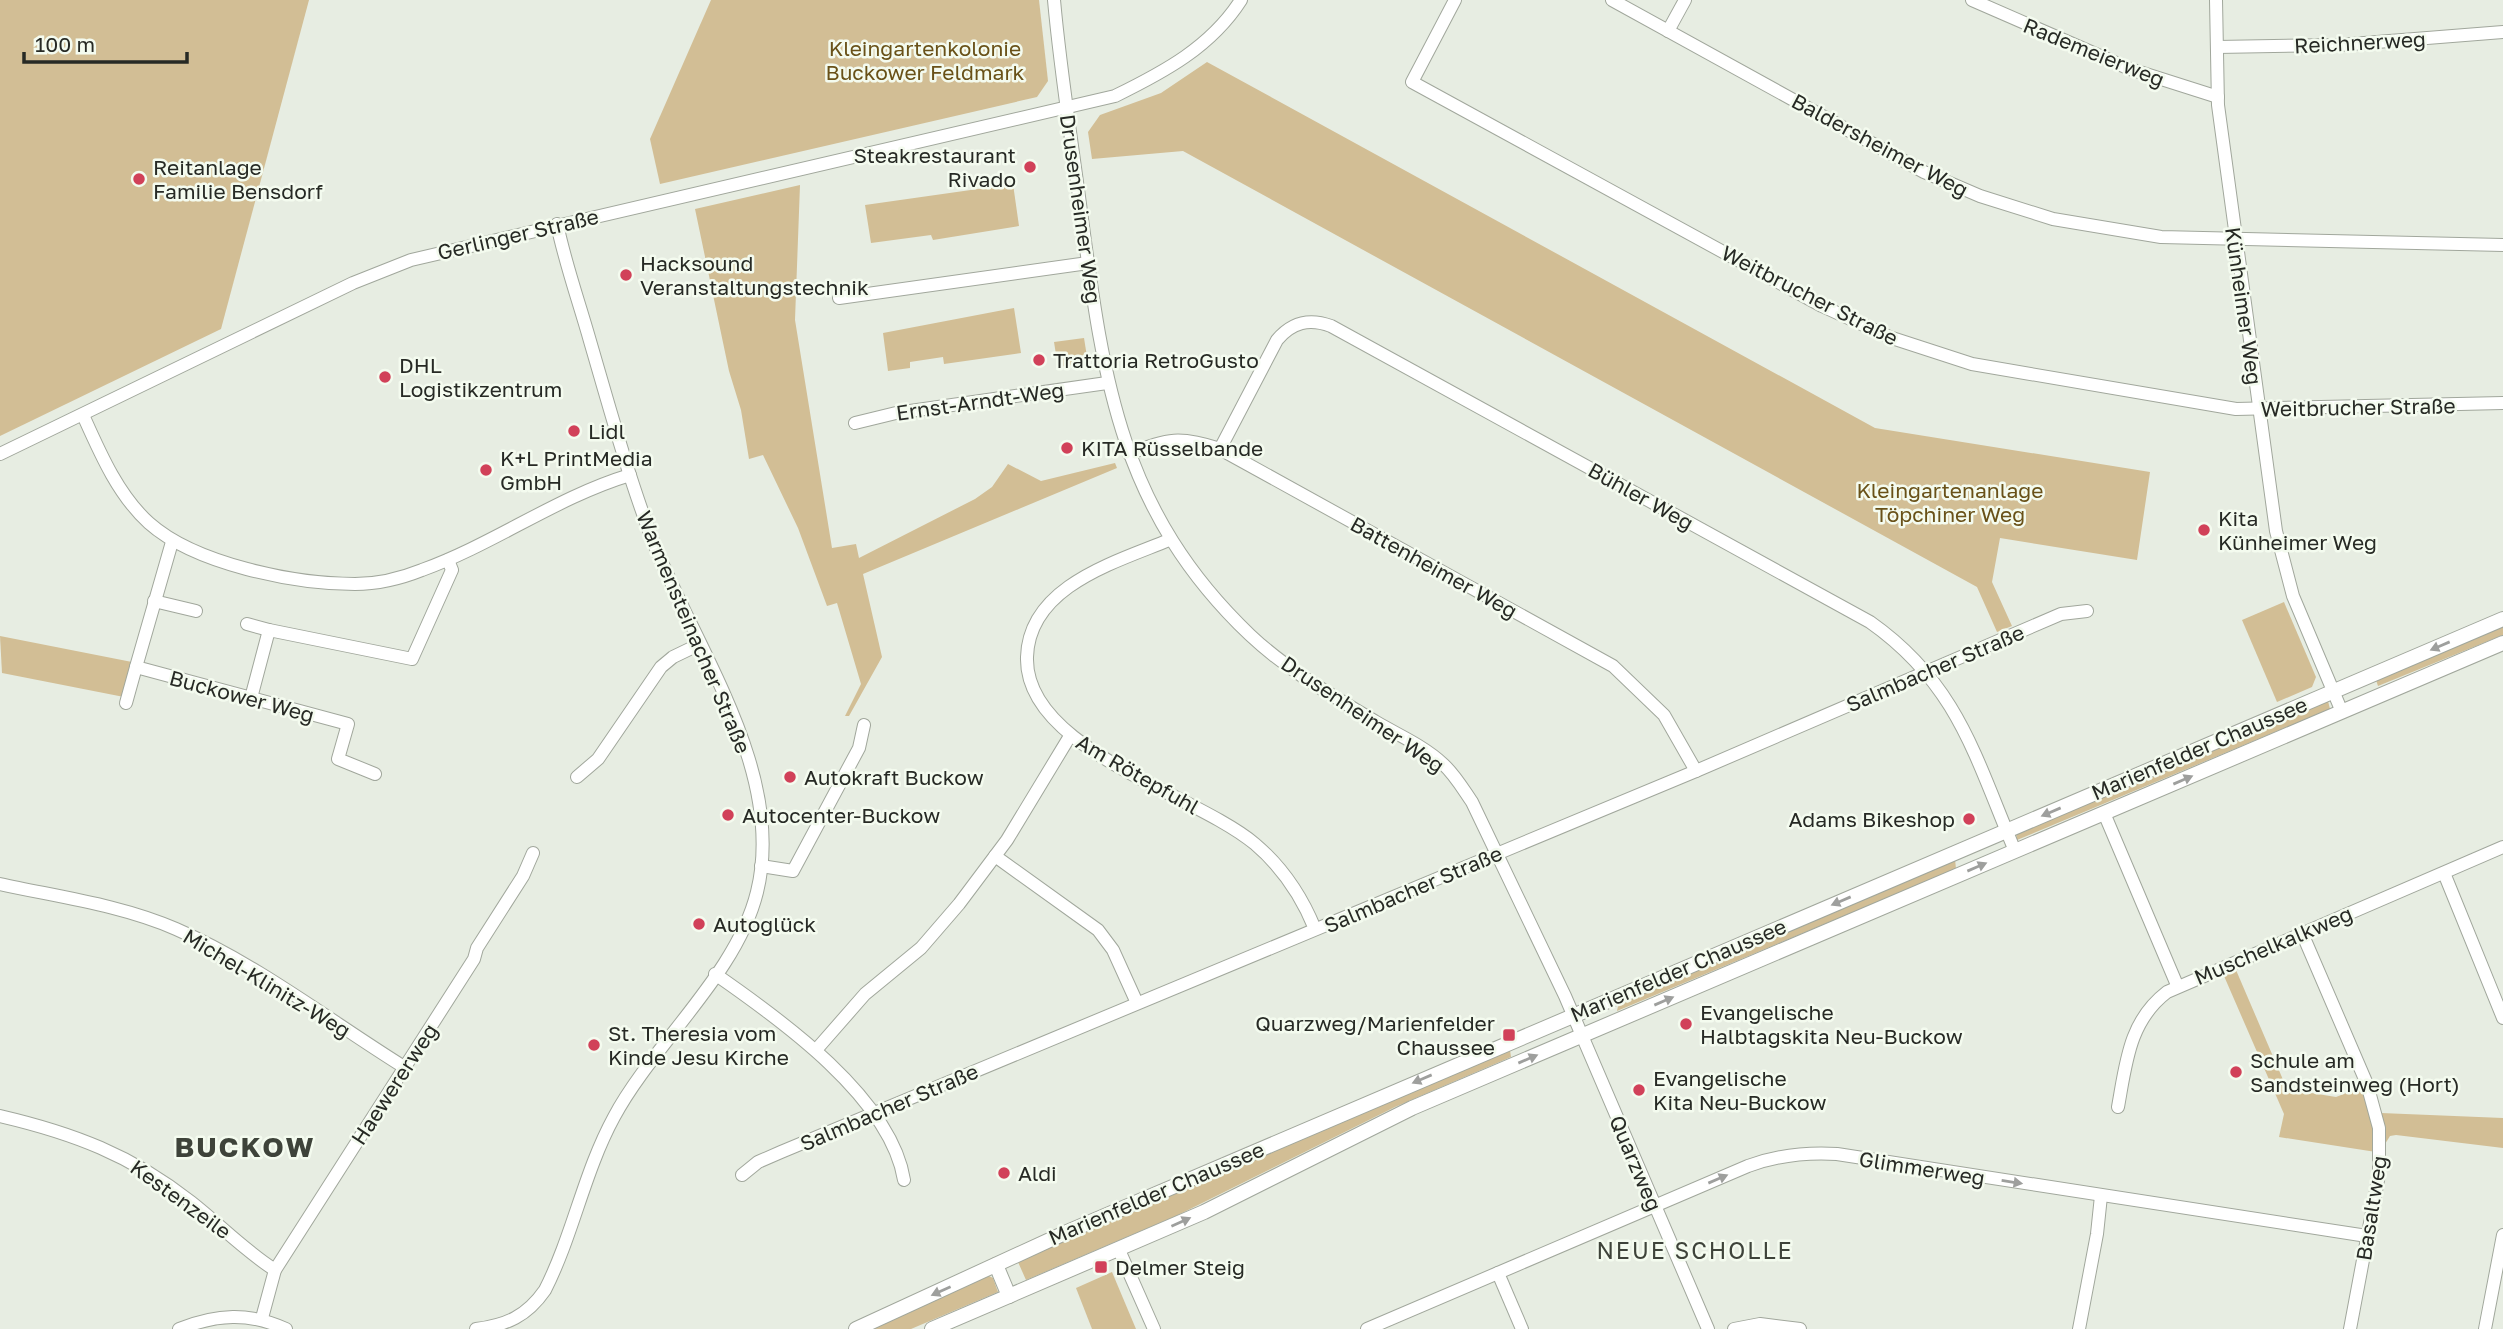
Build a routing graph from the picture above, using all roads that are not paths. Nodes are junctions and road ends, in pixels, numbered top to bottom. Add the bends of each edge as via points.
1 (1054, 0) edge
2 (1241, 0) edge
3 (1455, 0) edge
4 (1612, 0) edge
5 (1685, 0) edge
6 (1972, 0) edge
7 (2216, 0) edge
8 (1668, 31) junction
9 (2503, 32) edge
10 (2217, 47) junction
11 (2218, 97) junction
12 (1068, 108) junction
13 (556, 223) junction
14 (2236, 240) junction
15 (2503, 245) edge
16 (1088, 263) junction
17 (839, 299) dead end
18 (1107, 383) junction
19 (2503, 403) edge
20 (2259, 410) junction
21 (83, 415) junction
22 (855, 423) dead end
23 (1220, 449) junction
24 (0, 454) edge
25 (1129, 454) junction
26 (630, 475) junction
27 (1169, 540) junction
28 (172, 541) junction
29 (448, 561) junction
30 (154, 601) junction
31 (196, 611) dead end
32 (2087, 611) dead end
33 (2503, 619) edge
34 (247, 624) dead end
35 (269, 630) junction
36 (2503, 643) edge
37 (699, 644) junction
38 (136, 667) junction
39 (1927, 671) junction
40 (2333, 691) junction
41 (251, 698) junction
42 (126, 703) dead end
43 (2342, 712) junction
44 (864, 725) dead end
45 (1070, 736) junction
46 (1696, 771) junction
47 (375, 774) dead end
48 (577, 777) dead end
49 (2104, 813) junction
50 (2006, 831) junction
51 (2503, 847) edge
52 (2015, 851) junction
53 (533, 853) dead end
54 (1497, 853) junction
55 (995, 856) junction
56 (761, 866) junction
57 (2444, 873) junction
58 (0, 884) edge
59 (1315, 929) junction
60 (2302, 933) junction
61 (715, 974) junction
62 (2177, 985) junction
63 (1137, 1003) junction
64 (1573, 1015) junction
65 (2503, 1018) edge
66 (1582, 1036) junction
67 (816, 1050) junction
68 (404, 1067) junction
69 (2118, 1107) dead end
70 (873, 1114) junction
71 (0, 1116) edge
72 (742, 1175) dead end
73 (904, 1180) dead end
74 (2101, 1196) junction
75 (1656, 1207) junction
76 (2503, 1235) edge
77 (2367, 1236) junction
78 (1119, 1250) junction
79 (996, 1265) junction
80 (275, 1270) junction
81 (1498, 1273) junction
82 (1009, 1296) junction
83 (261, 1318) junction
84 (179, 1329) edge
85 (286, 1329) edge
86 (476, 1329) edge
87 (856, 1329) edge
88 (932, 1329) edge
89 (1154, 1329) edge
90 (1367, 1329) edge
91 (1522, 1329) edge
92 (1708, 1329) edge
93 (1734, 1329) edge
94 (1800, 1329) edge
95 (2079, 1329) edge
96 (2350, 1329) edge
97 (2486, 1329) edge

1 - 12 street, Drusenheimer Weg
2 - 12 street, Gerlinger Straße via 1196,50 1169,68 1115,96
3 - 20 street, Weitbrucher Straße via 1412,82 1822,306 1892,338 1972,364
4 - 8 street, Baldersheimer Weg
5 - 8 street
6 - 11 street, Rademeierweg via 2130,69
7 - 10 street, Künheimer Weg
8 - 14 street, Baldersheimer Weg via 1898,159 1980,197 2102,230
9 - 10 street, Reichnerweg via 2339,45
10 - 11 street, Künheimer Weg
11 - 14 street, Künheimer Weg
12 - 13 street, Gerlinger Straße
12 - 16 street, Drusenheimer Weg
13 - 21 street, Gerlinger Straße via 411,260 353,283
13 - 26 street, Warmensteinacher Straße
14 - 15 street, Baldersheimer Weg
14 - 20 street, Künheimer Weg
16 - 17 street
16 - 18 street, Drusenheimer Weg
18 - 22 street, Ernst-Arndt-Weg
18 - 25 street, Drusenheimer Weg
19 - 20 street, Weitbrucher Straße
20 - 40 street, Künheimer Weg via 2282,561
21 - 24 street, Gerlinger Straße
21 - 28 street via 108,469 132,504
23 - 25 street, Battenheimer Weg via 1180,438
23 - 39 street, Bühler Weg via 1286,329 1298,323 1321,323 1870,622 1899,642
23 - 46 street, Battenheimer Weg via 1613,666 1664,715
25 - 27 street, Drusenheimer Weg
26 - 29 street
26 - 37 street, Warmensteinacher Straße
27 - 45 street, Am Rötepfuhl via 1080,579 1055,599 1034,627 1027,655 1030,684 1045,711
27 - 54 street, Drusenheimer Weg via 1210,594 1262,645 1314,684 1443,763 1472,802
28 - 29 street via 267,572 348,584 388,580
28 - 30 street
29 - 35 street via 452,570 412,659
30 - 31 street
30 - 38 street
32 - 39 street, Salmbacher Straße via 2061,614
33 -> 40 main road, Marienfelder Chaussee
34 - 35 street
35 - 41 street
36 - 43 main road, Marienfelder Chaussee
37 - 48 street via 661,667 598,759
37 - 56 street, Warmensteinacher Straße via 729,705 752,772 761,827
38 - 41 street, Buckower Weg
38 - 42 street
39 - 46 street, Salmbacher Straße
39 - 50 street, Bühler Weg via 1961,723
40 - 43 street, Künheimer Weg
40 -> 50 main road, Marienfelder Chaussee
41 - 47 street, Buckower Weg via 350,720 338,759
49 -> 43 main road, Marienfelder Chaussee
44 - 56 street via 859,748 793,871
45 - 55 street
45 - 59 street, Am Rötepfuhl via 1255,844 1296,891
46 - 54 street, Salmbacher Straße
49 - 52 main road, Marienfelder Chaussee
49 - 62 street, Muschelkalkweg
50 - 52 street, Bühler Weg
50 -> 64 main road, Marienfelder Chaussee
51 - 57 street, Muschelkalkweg
66 -> 52 main road, Marienfelder Chaussee
53 - 68 street, Haewererweg via 474,959
54 - 59 street, Salmbacher Straße
54 - 64 street, Drusenheimer Weg
55 - 63 street via 1098,930 1117,957
55 - 67 street via 927,941 865,994
56 - 61 street, Warmensteinacher Straße via 753,908
57 - 60 street, Muschelkalkweg
57 - 65 street
58 - 68 street, Michel-Klinitz-Weg via 125,911 175,928 221,951
59 - 63 street, Salmbacher Straße
60 - 62 street, Muschelkalkweg
60 - 77 street, Basaltweg via 2376,1111 2380,1157
61 - 67 street
61 - 86 street, Warmensteinacher Straße via 615,1115 553,1274 534,1306 511,1321
62 - 69 street via 2152,1004 2138,1025
63 - 70 street, Salmbacher Straße
64 - 66 street, Drusenheimer Weg
64 -> 79 main road, Marienfelder Chaussee
66 - 75 street, Quarzweg
78 -> 66 main road, Marienfelder Chaussee via 1402,1113
67 - 70 street
68 - 80 street, Haewererweg
70 - 72 street, Salmbacher Straße via 758,1162
70 - 73 street via 898,1154
71 - 80 street, Kestenzeile via 81,1137 128,1159 191,1202
75 -> 74 street, Glimmerweg via 1769,1158 1803,1152
74 - 77 street, Glimmerweg
74 - 95 street
75 - 81 street, Glimmerweg
75 - 92 street, Quarzweg
76 - 97 street
77 - 96 street, Basaltweg
78 - 82 main road, Marienfelder Chaussee
78 - 89 street
79 - 82 main road
79 -> 87 main road, Marienfelder Chaussee
80 - 83 street, Haewererweg
81 - 90 street, Glimmerweg
81 - 91 street
82 - 88 main road, Marienfelder Chaussee
83 - 84 street via 221,1318
83 - 85 street
93 - 94 street via 1760,1325

